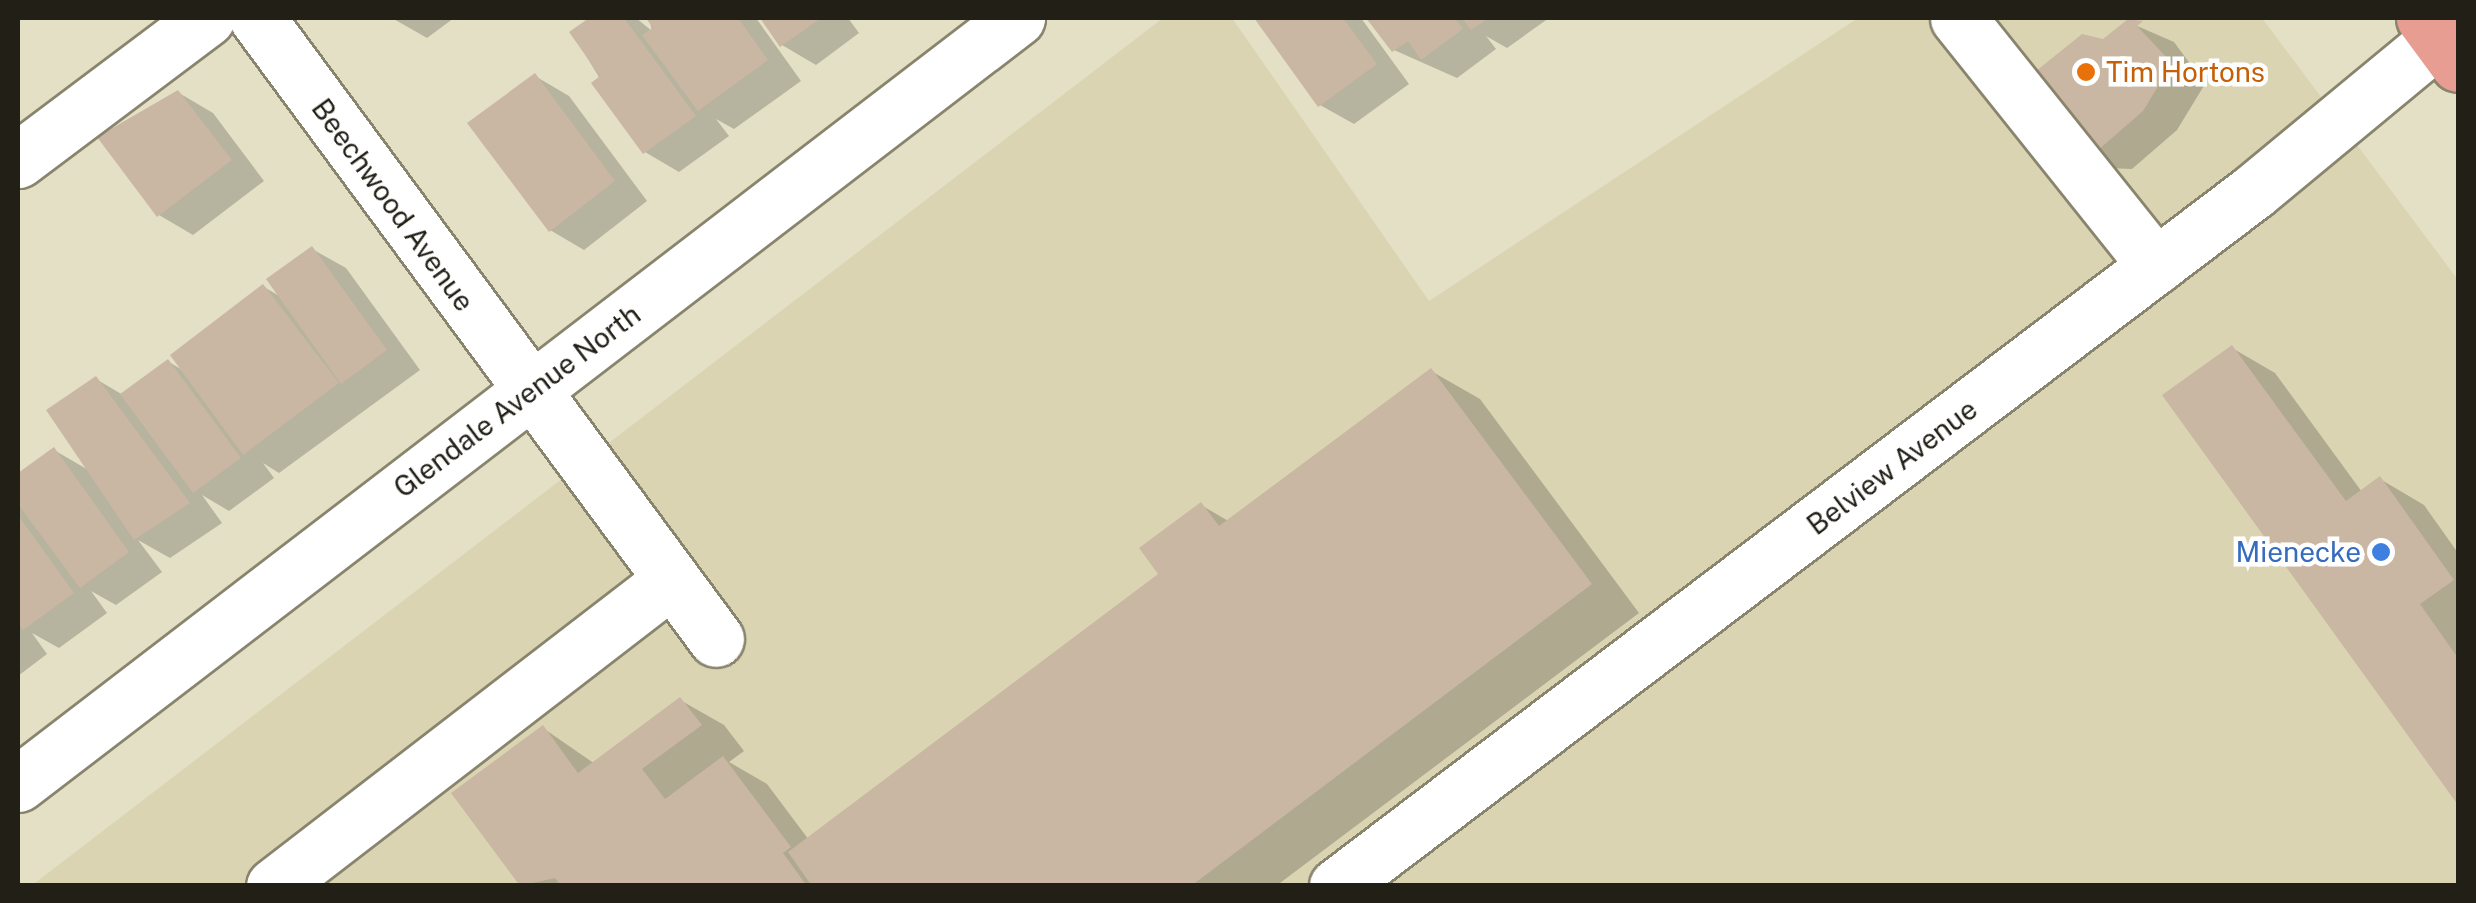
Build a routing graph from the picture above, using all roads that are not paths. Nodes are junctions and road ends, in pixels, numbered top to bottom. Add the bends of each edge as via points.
1 (207, 18) edge
2 (256, 18) edge
3 (1017, 18) edge
4 (1958, 18) edge
5 (2440, 40) edge
6 (18, 160) edge
7 (2156, 266) junction
8 (530, 392) junction
9 (671, 580) junction
10 (716, 639) dead end
11 (18, 784) edge
12 (274, 886) edge
13 (1337, 886) edge

1 - 6 street
2 - 8 street, Beechwood Avenue
3 - 8 street, Glendale Avenue North
4 - 7 street
5 - 7 street, Belview Avenue
7 - 13 street, Belview Avenue
8 - 9 street, Beechwood Avenue
8 - 11 street, Glendale Avenue North
9 - 10 street, Beechwood Avenue
9 - 12 street

